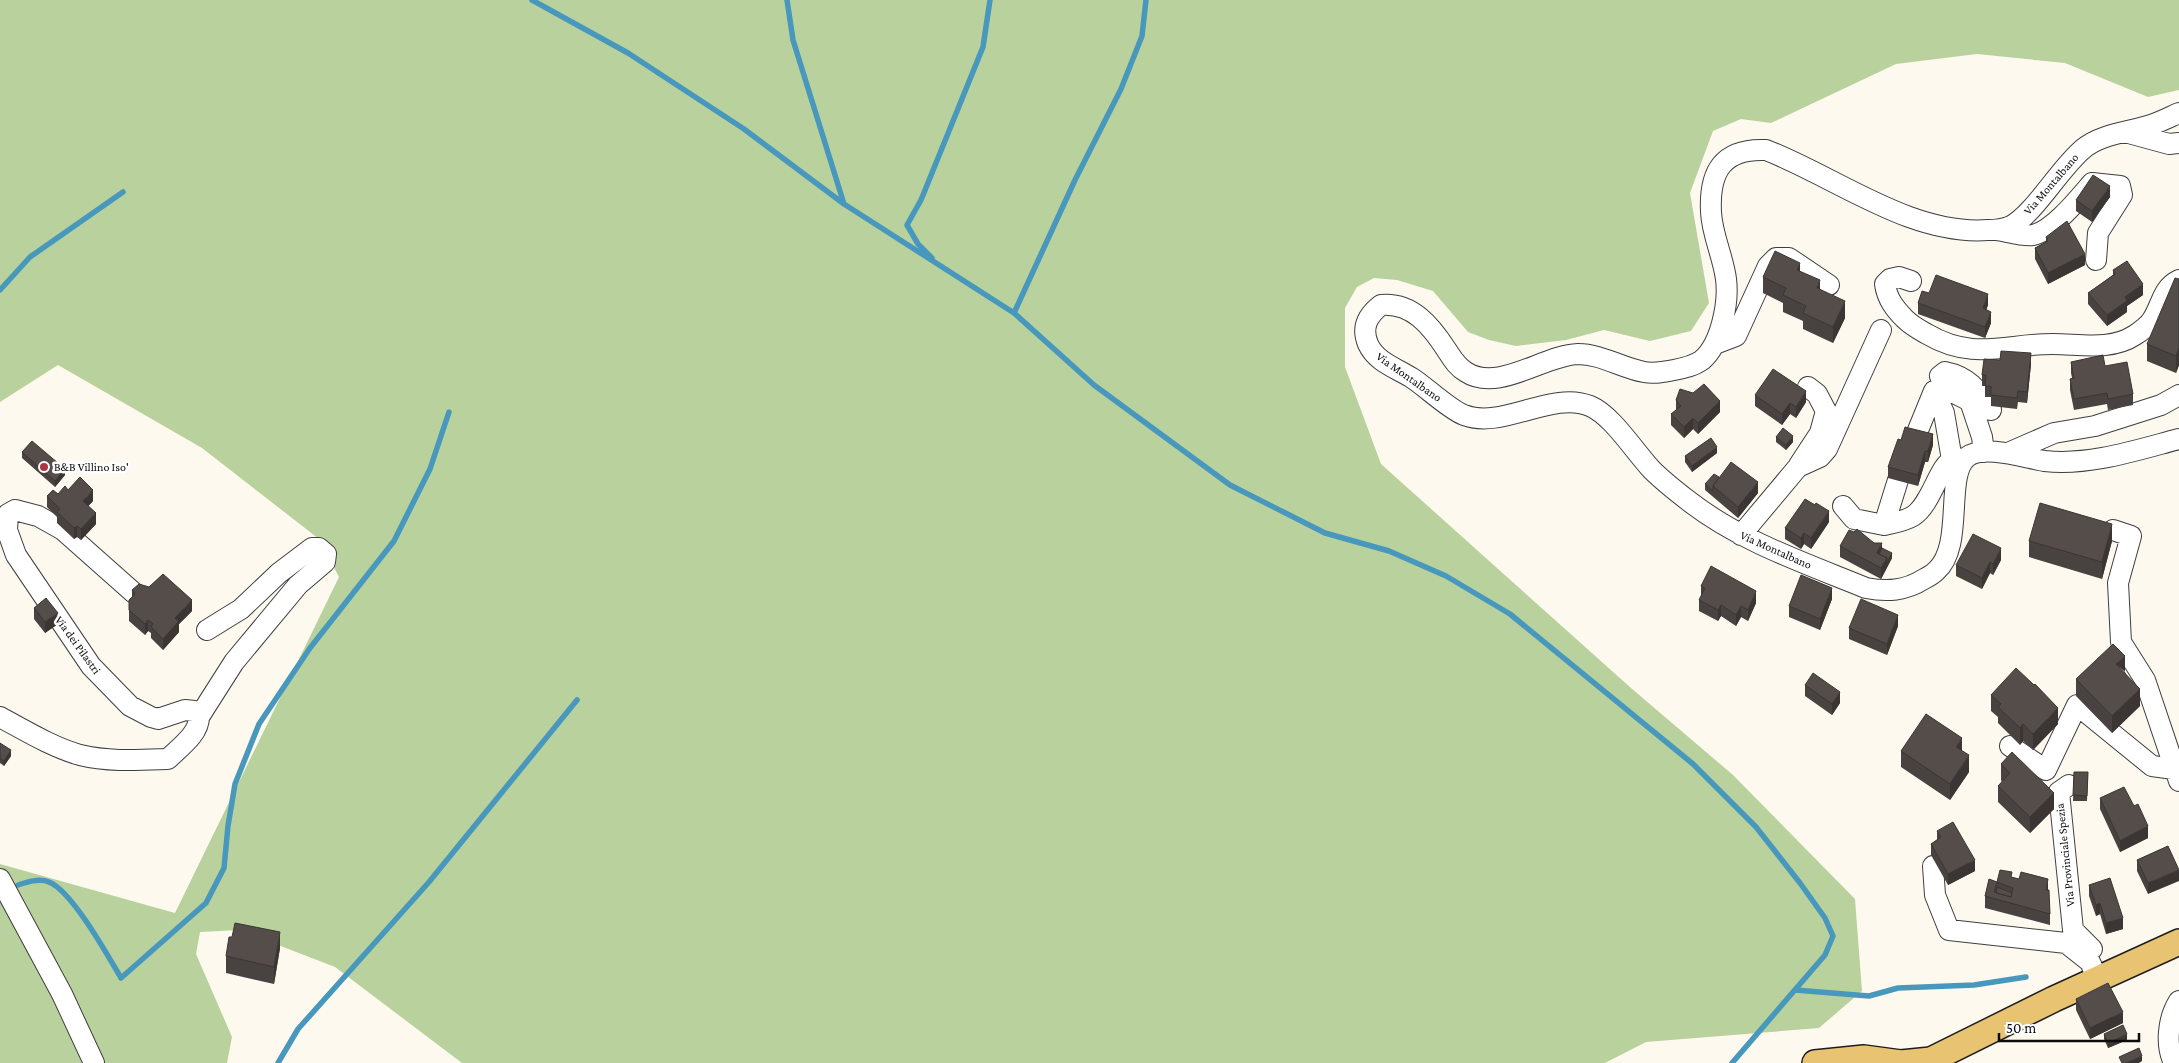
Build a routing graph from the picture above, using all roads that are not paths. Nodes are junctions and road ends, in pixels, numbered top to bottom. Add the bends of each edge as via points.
1 (2179, 113) edge
2 (2126, 132) junction
3 (2179, 143) edge
4 (1997, 230) junction
5 (2096, 260) dead end
6 (2179, 280) edge
7 (1911, 282) dead end
8 (1829, 285) dead end
9 (1881, 330) dead end
10 (1715, 344) junction
11 (1808, 387) dead end
12 (2179, 396) edge
13 (1991, 410) dead end
14 (2179, 439) edge
15 (1914, 440) edge
16 (2008, 453) junction
17 (1967, 457) junction
18 (1798, 466) junction
19 (1898, 480) edge
20 (1843, 506) dead end
21 (1884, 525) junction
22 (2113, 530) edge
23 (1741, 535) junction
24 (134, 593) edge
25 (207, 630) dead end
26 (0, 717) edge
27 (199, 717) junction
28 (2010, 746) dead end
29 (2177, 775) edge
30 (2069, 785) dead end
31 (1933, 866) dead end
32 (0, 879) edge
33 (2020, 926) dead end
34 (2073, 930) junction
35 (2179, 942) edge
36 (2106, 976) junction
37 (2179, 1001) edge
38 (1929, 1061) edge
39 (94, 1063) edge
40 (1816, 1063) edge
41 (2174, 1063) edge

1 - 2 street, Via Montalbano
2 - 3 street via 2170,144
2 - 4 street, Via Montalbano via 2085,147 2022,219
4 - 5 street via 2032,236 2070,209 2092,183 2120,186 2122,195 2098,233
4 - 10 street, Via Montalbano via 1976,231 1931,225 1780,155 1766,150 1738,151 1720,167 1712,193 1711,212 1726,280 1726,298
6 - 7 street via 2168,287 2152,320 2135,335 2116,343 1970,350 1945,344 1910,324 1893,306 1885,284 1899,277
8 - 10 street via 1789,258 1776,258 1768,266 1736,336
9 - 18 street via 1827,449 1820,457
10 - 23 street, Via Montalbano via 1692,366 1658,373 1578,354 1494,378 1479,378 1454,362 1430,327 1404,307 1381,305 1365,325 1366,338 1376,356 1430,390 1462,415 1482,418 1568,402 1590,406 1604,414 1667,483 1713,519
11 - 18 street via 1817,394 1826,411 1820,433
12 - 16 street via 2096,426 2054,433
13 - 17 street via 1977,388 1953,374 1945,372 1940,376 1949,390 1970,401 1982,438
14 - 16 street via 2076,462 2046,461
15 - 17 street via 1934,391
16 - 17 street
17 - 21 street via 1945,466 1933,493 1914,515
17 - 23 street, Via Montalbano via 1959,468 1954,516 1943,562 1937,570 1906,589 1879,591 1866,588
18 - 23 street
19 - 21 street
20 - 21 street via 1854,519
22 - 29 street via 2131,536 2118,583 2121,642 2145,680
24 - 27 street, Via dei Pilastri via 63,530 38,516 15,510 8,514 7,530 16,555 91,666 130,706 150,717 163,718 186,710 194,711
25 - 27 street via 241,609 278,573 312,548 319,548 326,554 325,562 298,584 234,662
26 - 27 street via 81,755 130,761 168,758 195,731
28 - 29 street via 2046,770 2077,705 2152,766
30 - 34 street, Via Provinciale Spezia via 2059,792
31 - 36 street via 1935,895 1949,930 2066,943
32 - 39 street via 62,994
33 - 34 street
34 - 36 street
35 - 36 main road
36 - 38 main road
37 - 41 street via 2168,1044
38 - 40 main road via 1901,1063 1864,1058

